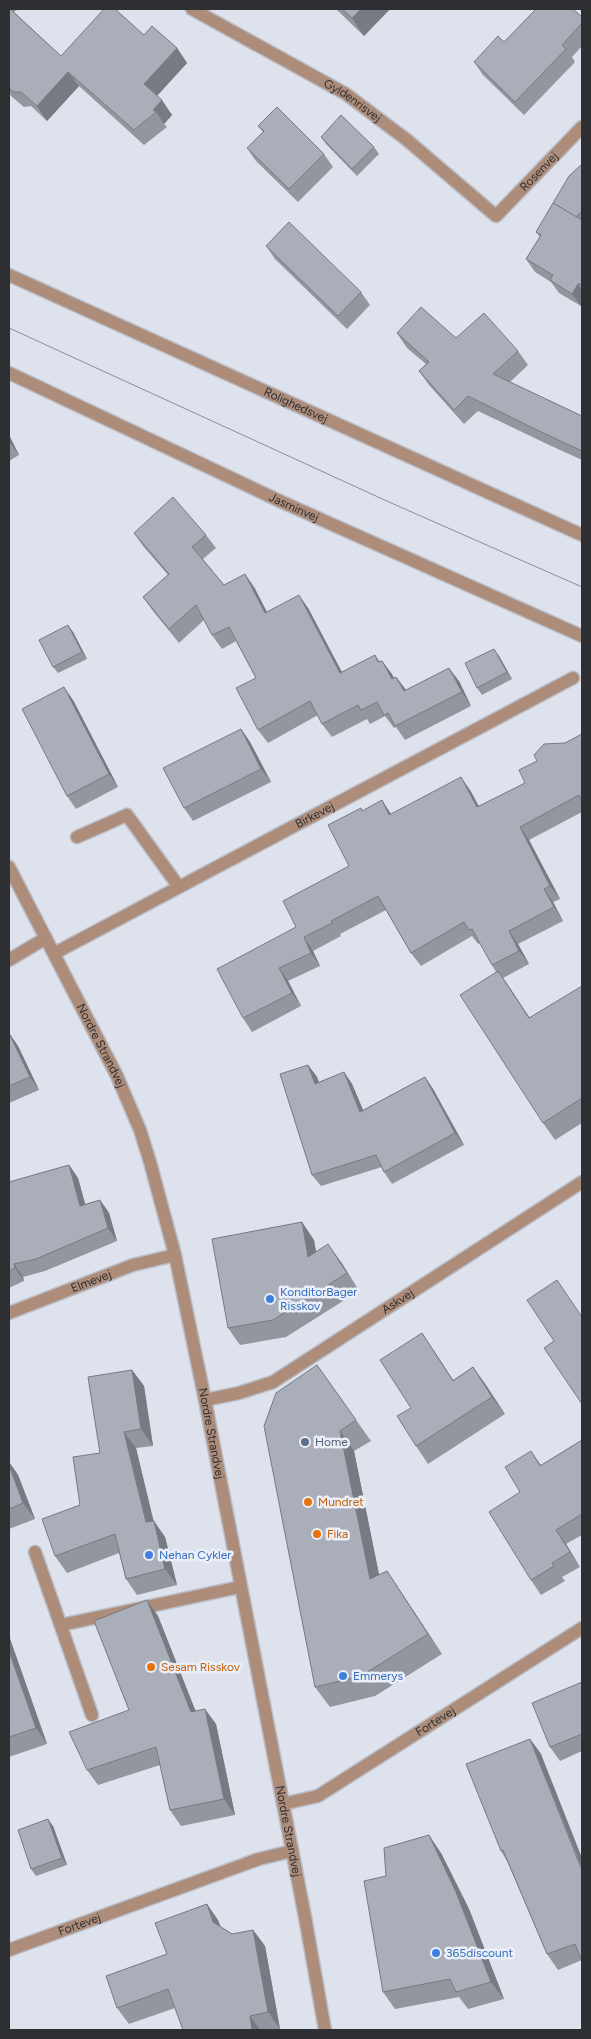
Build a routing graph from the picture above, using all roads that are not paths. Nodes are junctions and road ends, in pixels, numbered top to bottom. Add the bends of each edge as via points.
1 (192, 9) edge
2 (582, 127) edge
3 (496, 216) joint
4 (9, 274) edge
5 (9, 373) edge
6 (582, 535) edge
7 (582, 636) edge
8 (573, 678) dead end
9 (78, 837) dead end
10 (9, 867) edge
11 (179, 887) junction
12 (46, 938) junction
13 (55, 954) junction
14 (9, 960) edge
15 (582, 1182) edge
16 (175, 1254) junction
17 (9, 1313) edge
18 (205, 1400) junction
19 (35, 1552) dead end
20 (240, 1587) junction
21 (61, 1624) junction
22 (582, 1628) edge
23 (92, 1715) dead end
24 (283, 1804) junction
25 (292, 1851) junction
26 (9, 1950) edge
27 (325, 2030) edge

1 - 3 street, Gyldenrisvej via 346,94 407,140
2 - 3 street, Rosenvej
4 - 6 street, Rolighedsvej
5 - 7 street, Jasminvej via 282,502
8 - 11 street, Birkevej
9 - 11 street via 127,815
10 - 12 street, Nordre Strandvej
11 - 13 street, Birkevej
12 - 13 street, Nordre Strandvej
12 - 14 street
13 - 16 street, Nordre Strandvej via 118,1076 140,1130
15 - 18 street, Askvej via 273,1382
16 - 17 street, Elmevej via 133,1265
16 - 18 street, Nordre Strandvej
18 - 20 street, Nordre Strandvej
19 - 21 street
20 - 21 street
20 - 24 street, Nordre Strandvej
21 - 23 street
22 - 24 street, Fortevej via 318,1796
24 - 25 street, Nordre Strandvej
25 - 26 street, Fortevej via 259,1859
25 - 27 street, Nordre Strandvej

